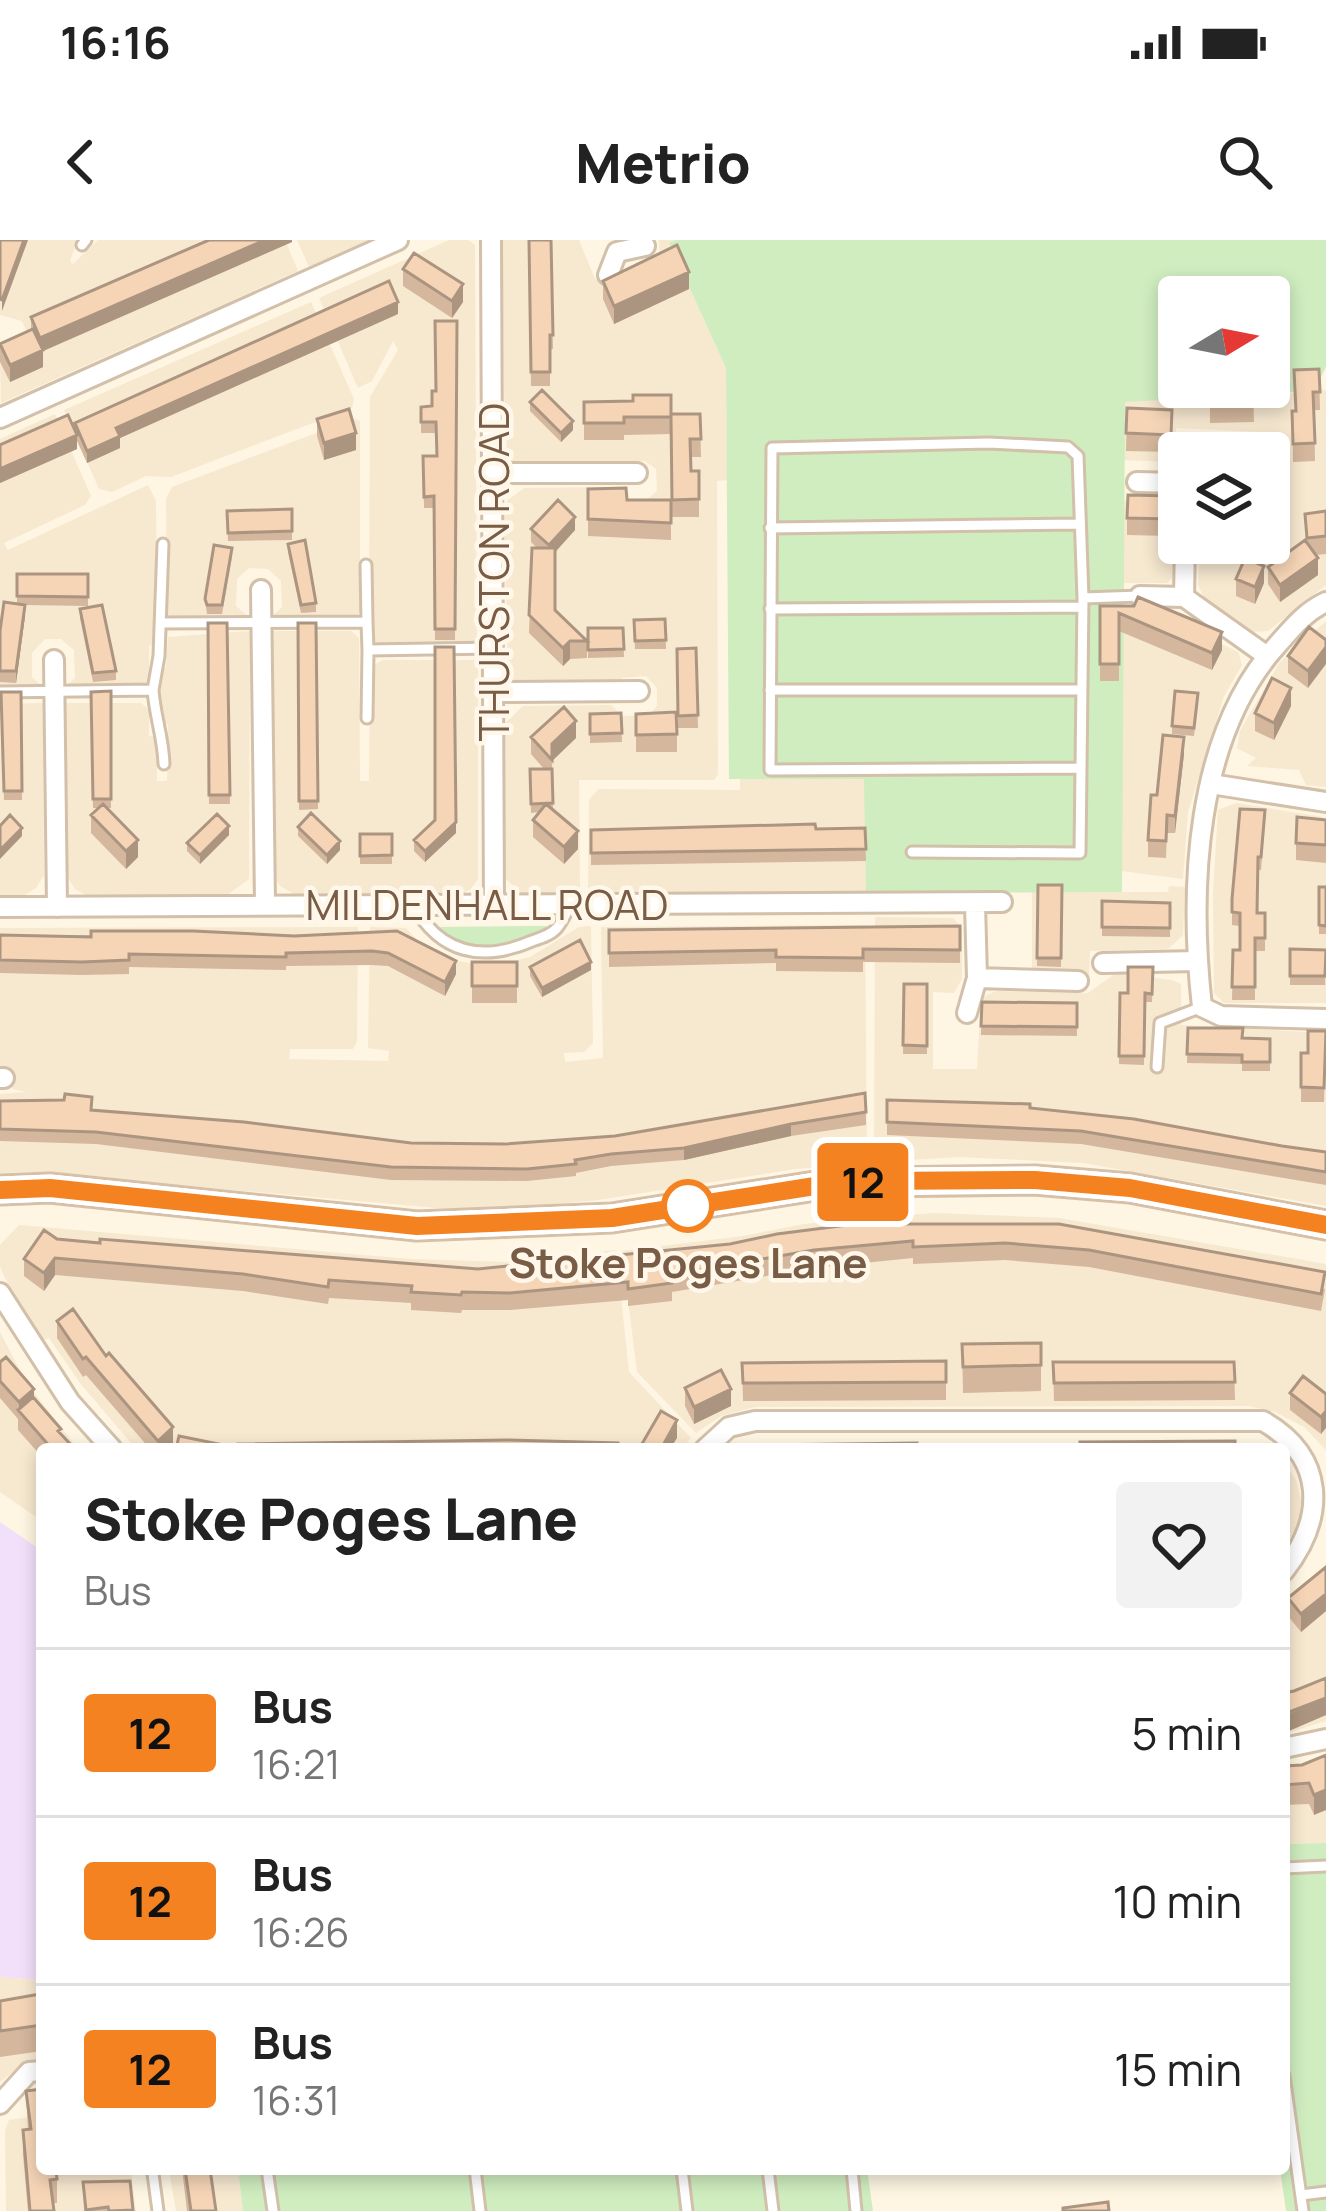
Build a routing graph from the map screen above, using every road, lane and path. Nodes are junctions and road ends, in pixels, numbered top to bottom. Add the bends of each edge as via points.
1 (398, 240) edge
2 (490, 240) edge
3 (646, 245) dead end
4 (614, 246) edge
5 (608, 274) edge
6 (0, 418) edge
7 (493, 473) junction
8 (637, 473) dead end
9 (1137, 482) dead end
10 (1158, 482) edge
11 (1079, 524) junction
12 (770, 528) junction
13 (163, 544) dead end
14 (1185, 564) edge
15 (367, 565) dead end
16 (261, 590) dead end
17 (1140, 596) joint
18 (1184, 597) junction
19 (1083, 602) junction
20 (1326, 602) edge
21 (770, 609) junction
22 (261, 621) junction
23 (367, 622) junction
24 (160, 623) junction
25 (494, 648) junction
26 (368, 650) junction
27 (1267, 656) junction
28 (54, 660) dead end
29 (153, 690) junction
30 (770, 690) junction
31 (1081, 690) junction
32 (640, 691) dead end
33 (0, 692) edge
34 (55, 692) junction
35 (495, 692) junction
36 (368, 718) dead end
37 (164, 764) dead end
38 (1079, 768) junction
39 (1211, 784) junction
40 (1326, 802) edge
41 (913, 852) dead end
42 (1002, 902) dead end
43 (265, 904) junction
44 (413, 904) junction
45 (571, 904) junction
46 (975, 904) junction
47 (494, 905) junction
48 (0, 907) edge
49 (58, 907) junction
50 (1197, 961) junction
51 (1103, 963) dead end
52 (977, 978) junction
53 (1078, 981) dead end
54 (1202, 1007) junction
55 (967, 1013) dead end
56 (1326, 1019) edge
57 (1157, 1067) dead end
58 (0, 1190) edge
59 (1326, 1225) edge
60 (2, 1303) edge
61 (107, 1443) edge
62 (712, 1443) edge
63 (1325, 1503) edge
64 (1290, 1564) edge
65 (1326, 1738) edge
66 (1290, 1747) edge
67 (1326, 1866) edge
68 (1290, 1868) edge
69 (36, 2071) edge
70 (0, 2104) edge
71 (1290, 2117) edge
72 (153, 2175) edge
73 (268, 2175) edge
74 (476, 2175) edge
75 (683, 2175) edge
76 (769, 2175) edge
77 (853, 2175) edge
78 (1326, 2192) edge
79 (1301, 2195) junction
80 (158, 2211) edge
81 (273, 2211) edge
82 (481, 2211) edge
83 (688, 2211) edge
84 (773, 2211) edge
85 (856, 2211) edge
86 (1303, 2211) edge

1 - 6 street
2 - 7 street, THURSTON ROAD
3 - 4 street
4 - 5 street
7 - 8 street
7 - 25 street, THURSTON ROAD
9 - 10 street
11 - 12 lane
11 - 12 lane via 1078,456 1068,447 989,443 772,448
11 - 19 lane
12 - 21 lane
13 - 24 lane
14 - 18 street
15 - 23 lane
16 - 22 street
17 - 18 street
17 - 19 lane
18 - 27 street
19 - 21 lane
19 - 31 lane
20 - 27 street
21 - 30 lane
22 - 23 lane
22 - 24 lane
22 - 43 street
23 - 26 lane
24 - 29 lane
25 - 26 lane
25 - 35 street, THURSTON ROAD
26 - 36 lane
27 - 39 street via 1233,711
28 - 34 street
29 - 34 lane
29 - 37 lane
30 - 31 lane
30 - 38 lane via 770,770
31 - 38 lane
32 - 35 street
33 - 34 lane
34 - 49 street
35 - 47 street, THURSTON ROAD
38 - 41 lane via 1080,853
39 - 40 street
39 - 50 street via 1198,845
42 - 46 street, MILDENHALL ROAD
43 - 44 street, MILDENHALL ROAD
43 - 49 street, MILDENHALL ROAD
44 - 45 lane via 445,944 477,953 555,932
44 - 47 street, MILDENHALL ROAD
45 - 46 street, MILDENHALL ROAD
45 - 47 street, MILDENHALL ROAD
46 - 52 street
48 - 49 street, MILDENHALL ROAD
50 - 51 street
50 - 54 street
52 - 53 street
52 - 55 street
54 - 56 street via 1221,1016
54 - 57 lane via 1160,1023
58 - 59 street via 50,1188 417,1226 612,1218 872,1181 1035,1180 1130,1188
60 - 61 street
62 - 63 street via 730,1427 755,1421 1263,1421 1292,1436
63 - 64 street via 1309,1547
65 - 66 street
67 - 68 lane
69 - 70 street
71 - 79 lane
72 - 80 lane
73 - 81 lane
74 - 82 lane
75 - 83 lane
76 - 84 lane
77 - 85 lane
78 - 79 lane
79 - 86 lane

